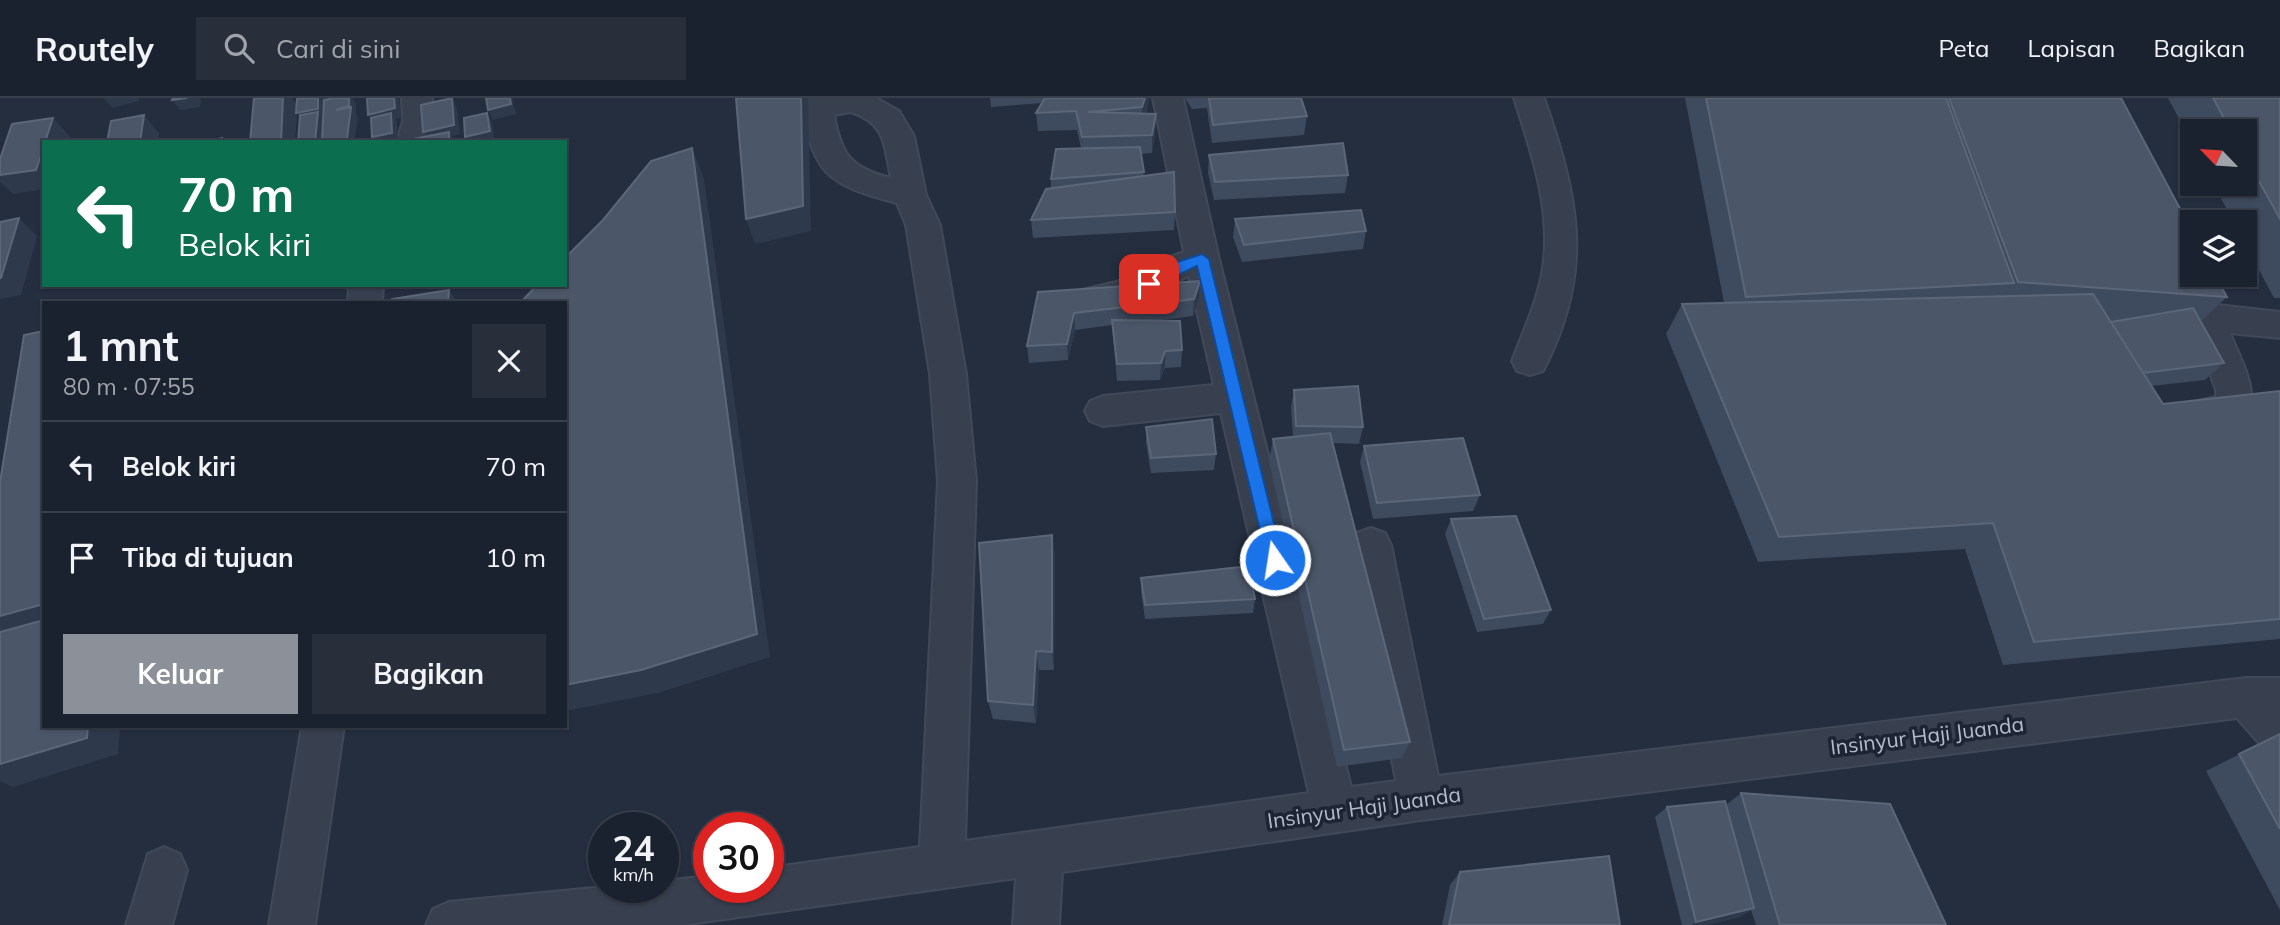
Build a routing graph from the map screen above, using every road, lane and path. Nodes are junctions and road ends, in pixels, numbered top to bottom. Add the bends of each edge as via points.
1 (417, 98) edge
2 (1168, 98) edge
3 (1529, 98) edge
4 (816, 103) edge
5 (414, 140) edge
6 (910, 195) junction
7 (2169, 237) edge
8 (1202, 259) junction
9 (1067, 303) edge
10 (2207, 317) junction
11 (2280, 325) edge
12 (1530, 361) dead end
13 (1235, 397) junction
14 (1103, 411) dead end
15 (2161, 419) edge
16 (1371, 545) dead end
17 (2263, 697) edge
18 (323, 728) edge
19 (2280, 736) edge
20 (1421, 799) junction
21 (1335, 810) junction
22 (1040, 853) junction
23 (941, 866) junction
24 (164, 870) dead end
25 (477, 924) edge
26 (149, 925) edge
27 (292, 925) edge
28 (1036, 925) edge

1 - 5 street via 419,121
2 - 8 street
3 - 12 street via 1553,170 1561,247 1551,303
4 - 6 street via 830,160 843,173 865,184
4 - 6 street via 853,101 888,118 898,136
6 - 23 street via 923,225 948,374 957,481
7 - 10 street
8 - 9 street via 1127,293
8 - 13 street
10 - 11 street
10 - 15 street via 2234,390 2234,404 2223,411
13 - 14 street
13 - 21 street
16 - 20 street
17 - 19 street
17 - 20 street, Insinyur Haji Juanda via 2044,720
18 - 27 street
20 - 21 street, Insinyur Haji Juanda
21 - 22 street, Insinyur Haji Juanda
22 - 23 street, Insinyur Haji Juanda
22 - 28 street
23 - 25 street, Insinyur Haji Juanda via 703,900
24 - 26 street

